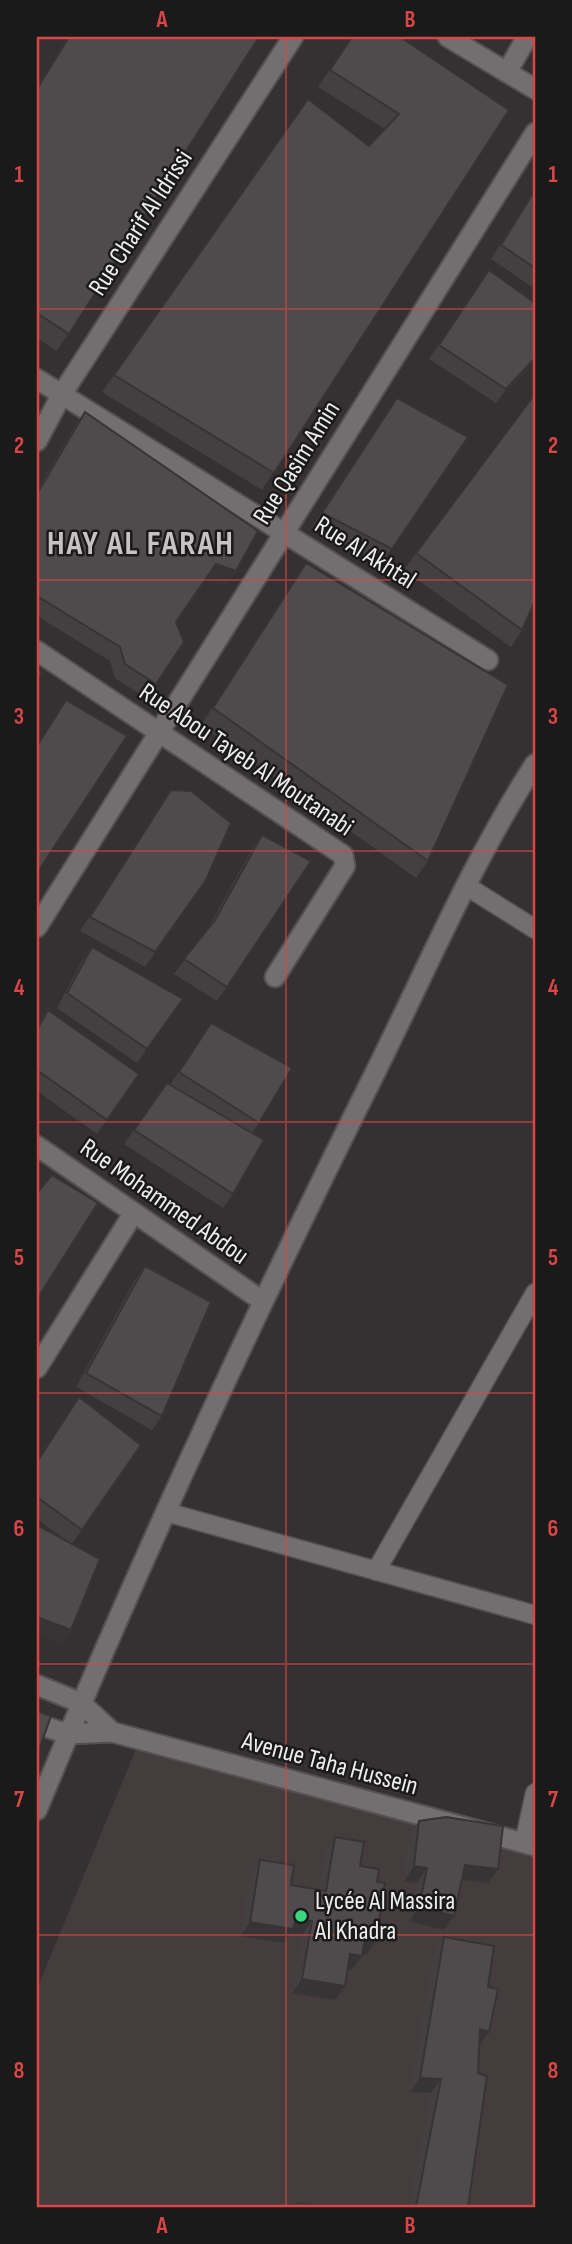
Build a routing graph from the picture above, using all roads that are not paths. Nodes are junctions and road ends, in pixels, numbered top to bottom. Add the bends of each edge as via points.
1 (293, 37) edge
2 (448, 37) edge
3 (527, 37) edge
4 (507, 72) junction
5 (535, 89) edge
6 (535, 133) edge
7 (37, 379) edge
8 (62, 394) junction
9 (37, 441) edge
10 (283, 534) junction
11 (37, 652) edge
12 (488, 660) dead end
13 (160, 731) junction
14 (535, 764) edge
15 (468, 887) junction
16 (37, 926) edge
17 (535, 929) edge
18 (275, 977) dead end
19 (37, 1146) edge
20 (133, 1214) junction
21 (535, 1293) edge
22 (261, 1300) junction
23 (37, 1368) edge
24 (166, 1512) junction
25 (376, 1571) junction
26 (535, 1615) edge
27 (37, 1685) edge
28 (81, 1703) junction
29 (37, 1724) edge
30 (111, 1732) junction
31 (68, 1734) junction
32 (535, 1793) edge
33 (37, 1810) edge
34 (529, 1844) edge

1 - 8 street, Rue Charif Al Idrissi
2 - 4 street
3 - 4 street
4 - 5 street
6 - 10 street, Rue Qasim Amin
7 - 8 street, Rue Al Akhtal
8 - 9 street, Rue Charif Al Idrissi
8 - 10 street, Rue Al Akhtal
10 - 12 street, Rue Al Akhtal
10 - 13 street, Rue Qasim Amin
11 - 13 street, Rue Abou Tayeb Al Moutanabi
13 - 16 street, Rue Qasim Amin
13 - 18 street, Rue Abou Tayeb Al Moutanabi via 346,860
14 - 15 street
15 - 17 lane
15 - 22 street
19 - 20 street, Rue Mohammed Abdou
20 - 22 street, Rue Mohammed Abdou
20 - 23 street
21 - 25 lane
22 - 24 street
24 - 25 lane
24 - 28 street
25 - 26 lane
27 - 28 street, Avenue Taha Hussein
28 - 30 street, Avenue Taha Hussein
28 - 31 street
29 - 31 street, Avenue Taha Hussein
30 - 31 street, Avenue Taha Hussein
30 - 34 street, Avenue Taha Hussein
31 - 33 street
32 - 34 lane

